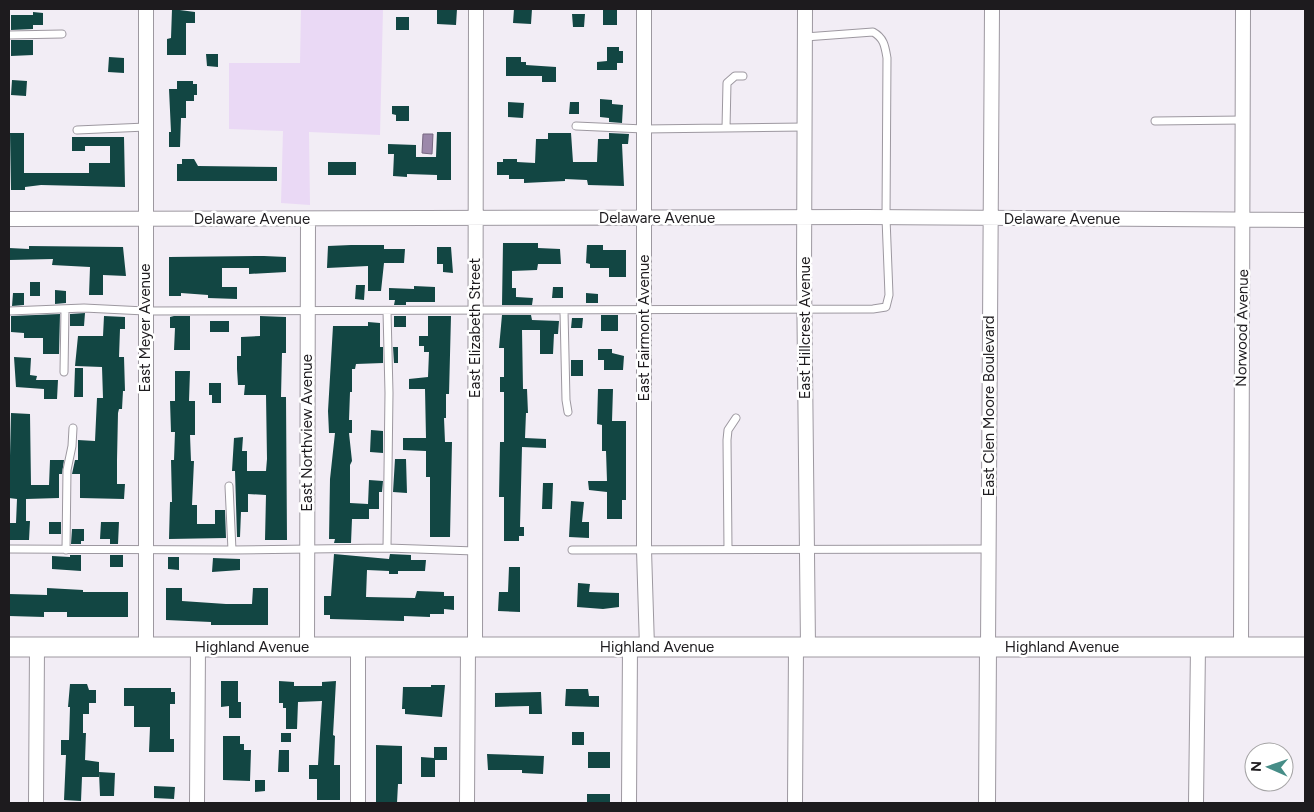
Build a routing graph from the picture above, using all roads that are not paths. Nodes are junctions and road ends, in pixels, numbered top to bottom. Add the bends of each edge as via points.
1 (146, 9) edge
2 (476, 9) edge
3 (644, 9) edge
4 (805, 9) edge
5 (992, 9) edge
6 (1243, 9) edge
7 (62, 34) dead end
8 (9, 35) edge
9 (805, 37) junction
10 (743, 76) dead end
11 (1243, 120) junction
12 (1154, 121) dead end
13 (576, 126) dead end
14 (146, 127) junction
15 (805, 127) junction
16 (726, 128) junction
17 (644, 129) junction
18 (77, 130) dead end
19 (804, 218) junction
20 (886, 218) junction
21 (9, 219) edge
22 (145, 219) junction
23 (308, 219) junction
24 (476, 219) junction
25 (644, 219) junction
26 (991, 219) junction
27 (1243, 220) junction
28 (1305, 220) edge
29 (65, 309) junction
30 (805, 309) junction
31 (307, 310) junction
32 (475, 310) junction
33 (564, 310) junction
34 (644, 310) junction
35 (9, 311) edge
36 (145, 311) junction
37 (387, 311) junction
38 (64, 372) dead end
39 (568, 412) dead end
40 (736, 418) dead end
41 (73, 428) dead end
42 (229, 486) dead end
43 (386, 548) junction
44 (9, 549) edge
45 (146, 549) junction
46 (728, 549) junction
47 (806, 549) junction
48 (988, 549) junction
49 (66, 550) junction
50 (232, 550) junction
51 (307, 550) junction
52 (572, 550) dead end
53 (644, 550) junction
54 (475, 551) junction
55 (9, 647) edge
56 (37, 647) junction
57 (146, 647) junction
58 (198, 647) junction
59 (307, 647) junction
60 (358, 647) junction
61 (472, 647) junction
62 (639, 647) junction
63 (802, 647) junction
64 (988, 647) junction
65 (1198, 647) junction
66 (1241, 647) junction
67 (1305, 647) edge
68 (36, 803) edge
69 (197, 803) edge
70 (358, 803) edge
71 (467, 803) edge
72 (629, 803) edge
73 (795, 803) edge
74 (987, 803) edge
75 (1196, 803) edge

1 - 14 street, East Meyer Avenue
2 - 24 street, East Elizabeth Street
3 - 17 street, East Fairmont Avenue
4 - 9 street, East Hillcrest Avenue
5 - 26 street, East Clen Moore Boulevard
6 - 11 street, Norwood Avenue
7 - 8 lane
9 - 15 street, East Hillcrest Avenue
9 - 20 lane via 873,32 884,42 888,67
10 - 16 lane via 735,76 727,83
11 - 12 lane
11 - 27 street, Norwood Avenue
13 - 17 lane
14 - 18 lane
14 - 22 street, East Meyer Avenue
15 - 16 lane
15 - 19 street, East Hillcrest Avenue
16 - 17 lane
17 - 25 street, East Fairmont Avenue
19 - 20 street, Delaware Avenue
19 - 25 street, Delaware Avenue
19 - 30 street, East Hillcrest Avenue
20 - 26 street, Delaware Avenue
20 - 30 lane via 889,295 886,307
21 - 22 street, Delaware Avenue
22 - 23 street, Delaware Avenue
22 - 36 street, East Meyer Avenue
23 - 24 street, Delaware Avenue
23 - 31 street, East Northview Avenue
24 - 25 street, Delaware Avenue
24 - 32 street, East Elizabeth Street
25 - 34 street, East Fairmont Avenue
26 - 27 street, Delaware Avenue
26 - 48 street, East Clen Moore Boulevard
27 - 28 street, Delaware Avenue
27 - 66 street, Norwood Avenue
29 - 35 lane
29 - 36 lane
29 - 38 lane
30 - 34 lane
30 - 47 street, East Hillcrest Avenue
31 - 36 lane
31 - 37 lane
31 - 51 street, East Northview Avenue
32 - 33 lane
32 - 37 lane
32 - 54 street, East Elizabeth Street
33 - 34 lane
33 - 39 lane
34 - 53 street, East Fairmont Avenue
36 - 45 street, East Meyer Avenue
37 - 43 lane
40 - 46 lane via 728,430 727,440
41 - 49 lane via 66,470
42 - 50 lane
43 - 51 lane
43 - 54 lane
44 - 49 lane
45 - 49 lane
45 - 50 lane
45 - 57 street, East Meyer Avenue
46 - 47 lane
46 - 53 lane
47 - 48 lane
47 - 63 street, East Hillcrest Avenue
48 - 64 street, East Clen Moore Boulevard
50 - 51 lane
51 - 59 street, East Northview Avenue
52 - 53 lane
53 - 62 street, East Fairmont Avenue
54 - 61 street, East Elizabeth Street
55 - 56 main road, Highland Avenue
56 - 57 main road, Highland Avenue
56 - 68 street
57 - 58 main road, Highland Avenue
58 - 59 main road, Highland Avenue
58 - 69 street
59 - 60 main road, Highland Avenue
60 - 61 main road, Highland Avenue
60 - 70 street
61 - 62 main road, Highland Avenue
61 - 71 street, East Elizabeth Street
62 - 63 main road, Highland Avenue
62 - 72 street, East Fairmont Avenue
63 - 64 main road, Highland Avenue
63 - 73 street, East Hillcrest Avenue
64 - 65 main road, Highland Avenue
64 - 74 street, East Clen Moore Boulevard
65 - 66 main road, Highland Avenue
65 - 75 street
66 - 67 main road, Highland Avenue

